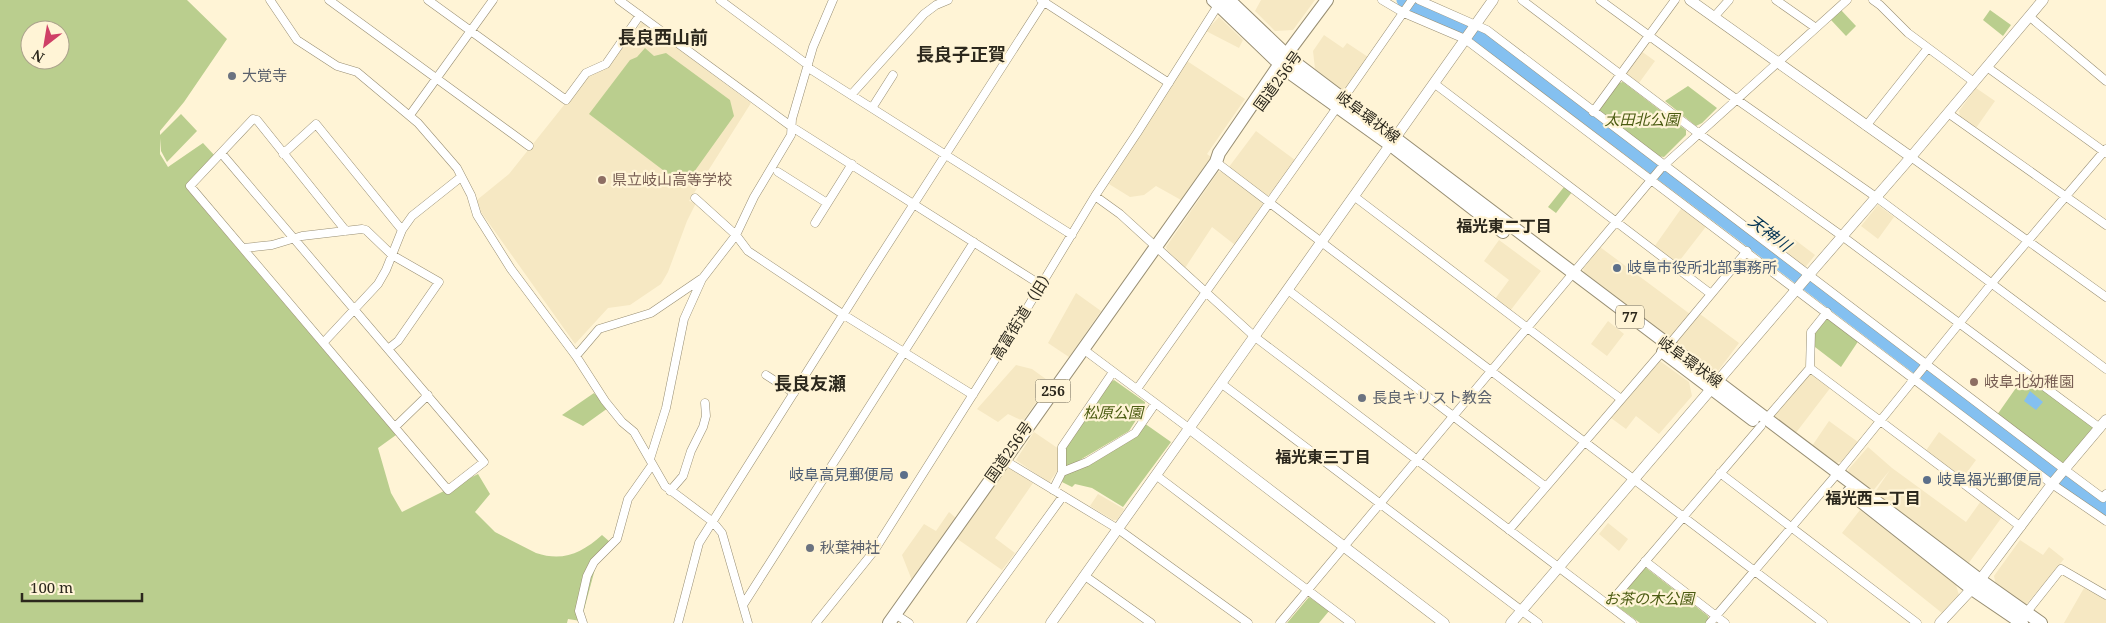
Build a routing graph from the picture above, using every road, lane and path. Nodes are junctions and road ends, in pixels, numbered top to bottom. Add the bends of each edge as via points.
1 (270, 0) edge
2 (329, 0) edge
3 (428, 0) edge
4 (493, 0) edge
5 (619, 0) edge
6 (720, 0) edge
7 (833, 0) edge
8 (948, 0) edge
9 (1327, 0) edge
10 (1335, 0) edge
11 (1382, 0) edge
12 (1412, 0) edge
13 (1419, 0) edge
14 (1494, 0) edge
15 (1522, 0) edge
16 (1600, 0) edge
17 (1675, 0) edge
18 (1690, 0) edge
19 (1729, 0) edge
20 (1776, 0) edge
21 (1847, 0) edge
22 (1873, 0) edge
23 (2043, 0) edge
24 (1043, 1) edge
25 (1220, 1) edge
26 (1404, 13) junction
27 (640, 15) junction
28 (1714, 17) junction
29 (2030, 17) junction
30 (1475, 25) junction
31 (1816, 28) junction
32 (471, 31) junction
33 (1649, 36) junction
34 (1466, 38) junction
35 (1928, 48) junction
36 (1286, 63) junction
37 (1778, 64) junction
38 (807, 66) junction
39 (1987, 67) junction
40 (1621, 74) junction
41 (893, 75) dead end
42 (437, 78) junction
43 (2106, 81) edge
44 (1974, 82) junction
45 (1169, 83) junction
46 (1435, 84) junction
47 (851, 96) junction
48 (1736, 100) junction
49 (1341, 102) junction
50 (872, 108) junction
51 (1593, 112) junction
52 (1948, 113) junction
53 (410, 115) junction
54 (1866, 126) junction
55 (792, 127) junction
56 (1698, 133) junction
57 (1394, 142) junction
58 (529, 146) dead end
59 (2105, 151) edge
60 (222, 154) junction
61 (283, 154) junction
62 (945, 156) junction
63 (1911, 157) junction
64 (1217, 161) junction
65 (852, 164) junction
66 (1663, 165) junction
67 (778, 172) dead end
68 (462, 177) junction
69 (1652, 179) junction
70 (1095, 196) junction
71 (1355, 196) junction
72 (1876, 197) junction
73 (2066, 197) junction
74 (695, 198) dead end
75 (1269, 202) junction
76 (827, 203) junction
77 (914, 204) junction
78 (1617, 221) junction
79 (815, 223) dead end
80 (2106, 225) edge
81 (402, 230) junction
82 (346, 231) junction
83 (736, 235) junction
84 (1072, 235) junction
85 (1842, 236) junction
86 (294, 238) junction
87 (974, 242) junction
88 (2029, 242) junction
89 (1321, 243) junction
90 (1156, 247) junction
91 (243, 248) junction
92 (1747, 251) junction
93 (392, 255) junction
94 (1808, 276) junction
95 (1570, 277) junction
96 (702, 279) junction
97 (1992, 283) junction
98 (1041, 285) junction
99 (1797, 288) junction
100 (1288, 290) junction
101 (1205, 293) junction
102 (1711, 294) junction
103 (2106, 298) edge
104 (354, 308) junction
105 (1827, 312) junction
106 (844, 315) junction
107 (1959, 324) junction
108 (1527, 328) junction
109 (1255, 337) junction
110 (324, 342) junction
111 (388, 349) junction
112 (1083, 349) junction
113 (1665, 349) junction
114 (905, 352) junction
115 (576, 356) junction
116 (1926, 365) junction
117 (1810, 368) junction
118 (2106, 369) edge
119 (1491, 371) junction
120 (1113, 372) junction
121 (766, 375) dead end
122 (1916, 378) junction
123 (1222, 384) junction
124 (1714, 386) junction
125 (1136, 390) junction
126 (794, 393) junction
127 (428, 395) junction
128 (972, 395) junction
129 (1621, 399) junction
130 (705, 403) dead end
131 (1155, 404) junction
132 (1453, 416) junction
133 (1880, 421) junction
134 (1763, 422) junction
135 (2103, 424) edge
136 (396, 427) junction
137 (1190, 430) junction
138 (1585, 442) junction
139 (1004, 460) junction
140 (1416, 460) junction
141 (651, 462) junction
142 (2064, 469) junction
143 (1062, 472) junction
144 (1720, 473) junction
145 (1156, 476) junction
146 (1835, 476) junction
147 (1634, 479) junction
148 (2052, 484) junction
149 (1546, 487) junction
150 (1053, 490) junction
151 (670, 491) junction
152 (1063, 496) junction
153 (2105, 497) edge
154 (1380, 503) junction
155 (1683, 516) junction
156 (2106, 521) edge
157 (713, 522) junction
158 (1791, 527) junction
159 (2021, 527) junction
160 (1118, 530) junction
161 (1510, 530) junction
162 (1343, 547) junction
163 (1644, 561) junction
164 (1558, 567) junction
165 (1754, 570) junction
166 (1085, 576) junction
167 (1976, 585) junction
168 (1308, 590) junction
169 (2106, 595) edge
170 (1608, 604) junction
171 (743, 605) junction
172 (1522, 610) junction
173 (1716, 616) junction
174 (2024, 618) edge
175 (892, 619) edge
176 (583, 623) edge
177 (678, 623) edge
178 (748, 623) edge
179 (816, 623) edge
180 (909, 623) edge
181 (971, 623) edge
182 (1052, 623) edge
183 (1151, 623) edge
184 (1248, 623) edge
185 (1280, 623) edge
186 (1351, 623) edge
187 (1444, 623) edge
188 (1511, 623) edge
189 (1538, 623) edge
190 (1632, 623) edge
191 (1710, 623) edge
192 (1725, 623) edge
193 (1823, 623) edge
194 (1917, 623) edge
195 (1940, 623) edge
196 (2040, 623) edge

1 - 53 street via 297,40 337,66 357,72
2 - 42 street
3 - 32 street
4 - 32 street
5 - 27 street
6 - 38 street
7 - 38 street
8 - 47 street via 924,14
9 - 36 main road, 国道256号 / 256
10 - 36 main road, 国道256号 / 256
11 - 26 street
12 - 26 street
13 - 30 street
14 - 30 street
15 - 40 street
16 - 33 street
17 - 33 street
18 - 28 street
19 - 28 street
20 - 31 street
21 - 31 street
22 - 35 street
23 - 29 street
24 - 45 street
24 - 62 street
25 - 36 main road, 岐阜環状線 / 77
25 - 45 street, 高富街道（旧）
26 - 34 street
26 - 49 street
27 - 32 street via 606,64 586,73 566,100
27 - 55 street
28 - 37 street
29 - 39 street
29 - 43 street
30 - 34 street
30 - 51 street via 1487,30
31 - 37 street
32 - 42 street
33 - 40 street
33 - 48 street
34 - 46 street
34 - 69 street
35 - 44 street
35 - 54 street
36 - 49 main road, 岐阜環状線 / 77
36 - 64 main road, 国道256号 / 256 via 1219,153
37 - 48 street
37 - 54 street
38 - 47 street
38 - 55 street
39 - 44 street
39 - 59 street
40 - 51 street
40 - 56 street
41 - 50 street
42 - 53 street
42 - 58 street
44 - 52 street
45 - 70 street, 高富街道（旧）
46 - 57 street
46 - 78 street
47 - 50 street
48 - 56 street
48 - 72 street
49 - 57 main road, 岐阜環状線 / 77
49 - 75 street
50 - 62 street
51 - 66 street
52 - 63 street
52 - 73 street
53 - 68 street via 433,138
54 - 63 street
55 - 65 street
55 - 83 street via 791,135 754,197
56 - 66 street
56 - 85 street
57 - 71 street
57 - 95 main road, 岐阜環状線 / 77
59 - 73 street
60 - 61 street via 223,149 253,119
60 - 86 street
60 - 91 street via 190,186
61 - 81 street via 316,124
61 - 82 street
62 - 77 street
62 - 84 street
63 - 72 street
63 - 88 street
64 - 75 street
64 - 90 main road, 国道256号 / 256
65 - 76 street
65 - 77 street
66 - 69 street
66 - 94 street
67 - 76 street
68 - 81 street via 412,216
68 - 115 street via 477,214 510,269
69 - 78 street
69 - 92 street
70 - 84 street, 高富街道（旧）
70 - 90 street
71 - 89 street
71 - 108 street
72 - 85 street
72 - 97 street
73 - 80 street
73 - 88 street
74 - 83 street
75 - 89 street
75 - 101 street
76 - 79 street
77 - 87 street
77 - 106 street
78 - 95 street
78 - 102 street
81 - 93 street
82 - 86 street
82 - 93 street via 366,230
83 - 96 street
83 - 106 street via 748,251
84 - 98 street, 高富街道（旧）
85 - 94 street
85 - 107 street
86 - 91 street via 272,245
86 - 104 street
87 - 98 street
87 - 114 street
88 - 97 street
88 - 103 street
89 - 100 street
89 - 119 street
90 - 101 street
90 - 112 main road, 国道256号 / 256
91 - 110 street
92 - 99 street
92 - 102 street
93 - 104 street via 378,284
93 - 111 street via 439,282 398,341
94 - 99 street
94 - 116 street
95 - 108 street
95 - 113 main road, 岐阜環状線 / 77
96 - 115 street via 651,313 599,329
96 - 141 street via 681,327 666,408
97 - 107 street
97 - 118 street
98 - 128 street, 高富街道（旧）
99 - 105 street
99 - 124 street
100 - 109 street
100 - 132 street
101 - 109 street
101 - 125 street
102 - 113 street
104 - 110 street
104 - 111 street
105 - 117 street via 1811,332
105 - 122 street
106 - 114 street
106 - 126 street
107 - 116 street
107 - 135 street
108 - 119 street
108 - 129 street
109 - 123 street
109 - 140 street
110 - 136 street
111 - 127 street
112 - 120 street
112 - 139 main road, 国道256号 / 256
113 - 124 main road, 岐阜環状線 / 77
113 - 129 street
114 - 128 street
114 - 171 street
115 - 141 street via 605,401 634,432
116 - 122 street
116 - 142 street
117 - 133 street
117 - 134 street
119 - 132 street
119 - 138 street
120 - 125 street
120 - 143 street via 1062,447
121 - 126 street
122 - 133 street
122 - 148 street
123 - 137 street
123 - 154 street
124 - 134 main road, 岐阜環状線 / 77
124 - 147 street
125 - 131 street
126 - 157 street
127 - 136 street
127 - 136 street via 484,462 448,490
128 - 179 street, 高富街道（旧） via 874,551
129 - 138 street
130 - 151 street via 703,427 683,476
131 - 137 street
131 - 143 street via 1135,434 1087,462
132 - 140 street
132 - 149 street
133 - 146 street
133 - 159 street
134 - 144 street
134 - 146 main road, 岐阜環状線 / 77
135 - 142 street
137 - 145 street
137 - 162 street
138 - 147 street
138 - 149 street
139 - 150 street
139 - 175 main road, 国道256号 / 256
140 - 154 street
140 - 161 street
141 - 151 street
141 - 176 street via 628,499 617,539 594,562 587,576 580,611
142 - 148 street
142 - 153 street
143 - 150 street
144 - 155 street
144 - 158 street
145 - 160 street
145 - 168 street
146 - 158 street
146 - 167 main road, 岐阜環状線 / 77
147 - 155 street
147 - 164 street
148 - 156 street
148 - 159 street
149 - 161 street
150 - 152 street
151 - 157 street
152 - 160 street
152 - 181 street
154 - 162 street
154 - 172 street
155 - 163 street
155 - 165 street
157 - 171 street via 722,532
157 - 177 street via 699,543
158 - 165 street
158 - 194 street
159 - 167 street
160 - 166 street
160 - 184 street
161 - 164 street
162 - 168 street
162 - 187 street
163 - 170 street
163 - 173 street
164 - 170 street
164 - 172 street
165 - 173 street
165 - 193 street
166 - 182 street
166 - 183 street
167 - 174 main road, 岐阜環状線 / 77
167 - 195 street
168 - 185 street
168 - 186 street
169 - 174 street via 2061,569
170 - 190 street
171 - 178 street
172 - 188 street
172 - 189 street
173 - 191 street
173 - 192 street
174 - 196 main road, 岐阜環状線 / 77
175 - 180 street

